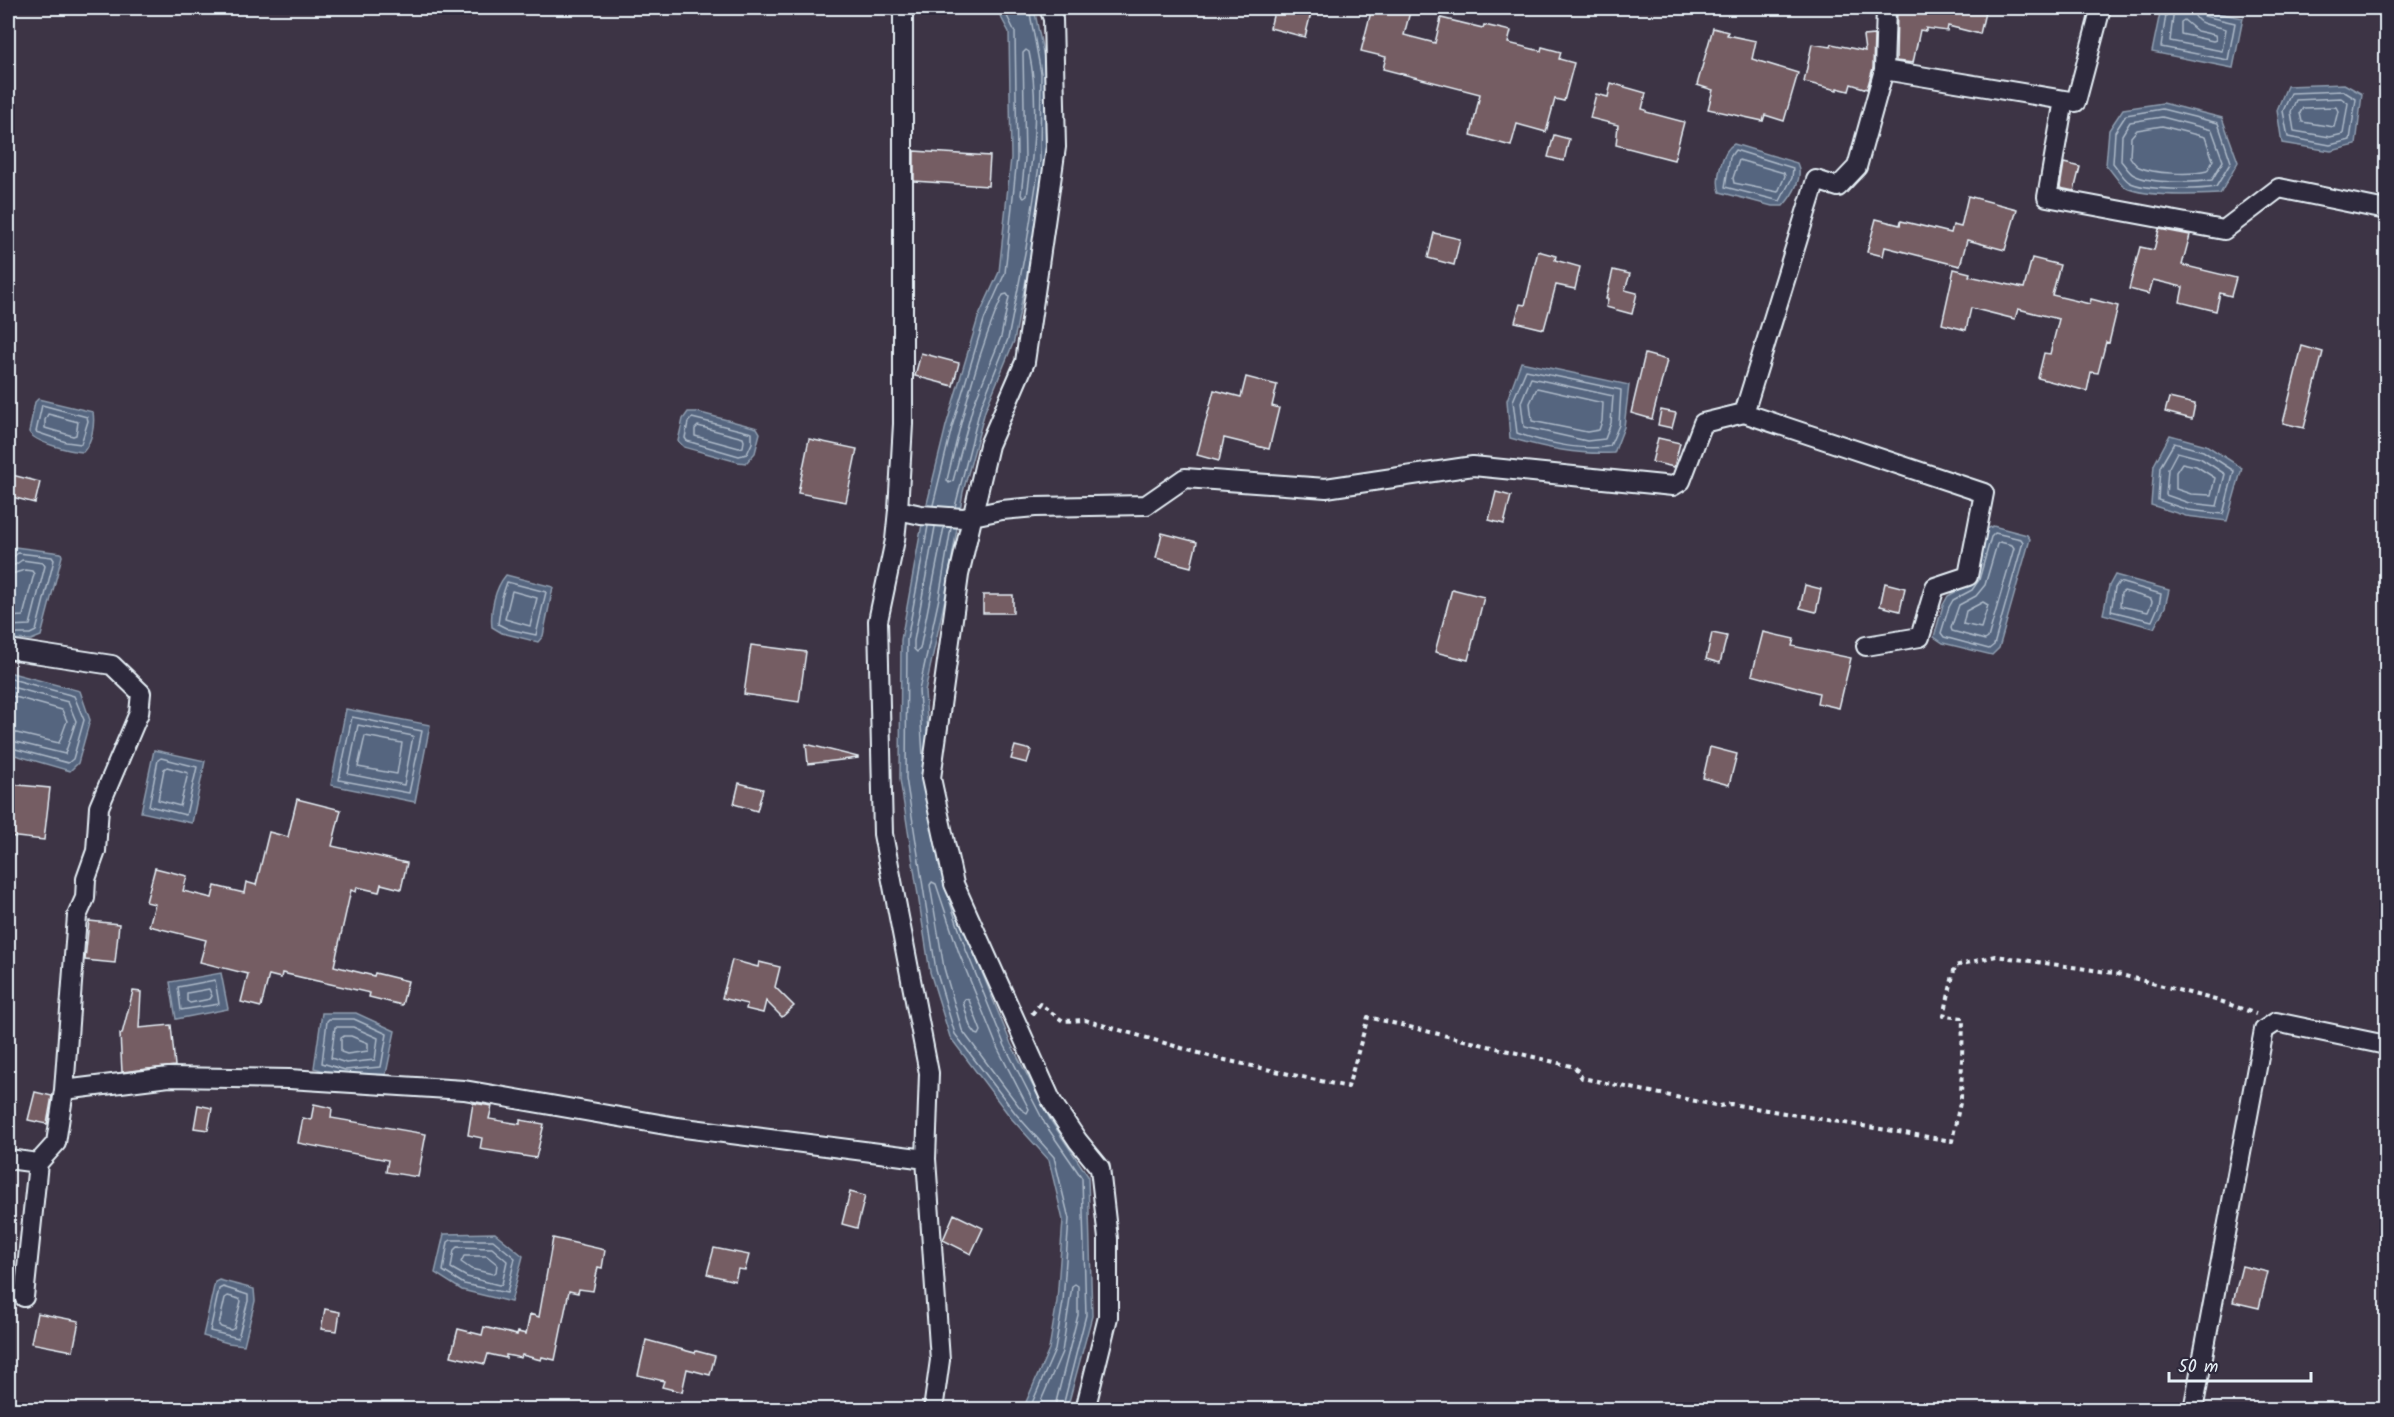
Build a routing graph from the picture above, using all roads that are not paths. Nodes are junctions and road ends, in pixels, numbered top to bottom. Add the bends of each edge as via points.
1 (903, 8) edge
2 (1049, 8) edge
3 (1886, 8) edge
4 (2101, 8) edge
5 (1884, 70) junction
6 (2064, 100) junction
7 (2386, 210) edge
8 (1744, 413) junction
9 (898, 510) junction
10 (968, 517) junction
11 (1866, 646) dead end
12 (8, 649) edge
13 (2386, 1045) edge
14 (64, 1090) junction
15 (8, 1159) edge
16 (926, 1159) junction
17 (38, 1163) junction
18 (24, 1297) dead end
19 (933, 1410) edge
20 (1085, 1410) edge
21 (2193, 1410) edge

1 - 9 street via 903,424
2 - 10 street via 1053,19 1056,147 1025,362 989,445
3 - 5 street
4 - 6 street via 2076,102
5 - 6 street
5 - 8 street via 1857,167 1838,187 1816,180
6 - 7 street via 2047,198 2224,231 2279,188
8 - 10 street via 1703,423 1681,481 1673,486 1473,466 1326,488 1185,478 1146,506 1035,507
8 - 11 street via 1984,493 1968,576 1935,587 1920,637
9 - 10 street
9 - 16 street via 878,621 883,834 929,1073
10 - 20 street via 931,778 954,884 1052,1102 1100,1168 1107,1230 1108,1317
12 - 14 street via 112,664 141,693 139,713 99,807 96,851 77,916
13 - 21 street via 2276,1022 2264,1030
14 - 16 street via 169,1077 288,1078 464,1090 677,1127
14 - 17 street via 56,1143
15 - 17 street
16 - 19 street via 940,1360
17 - 18 street

